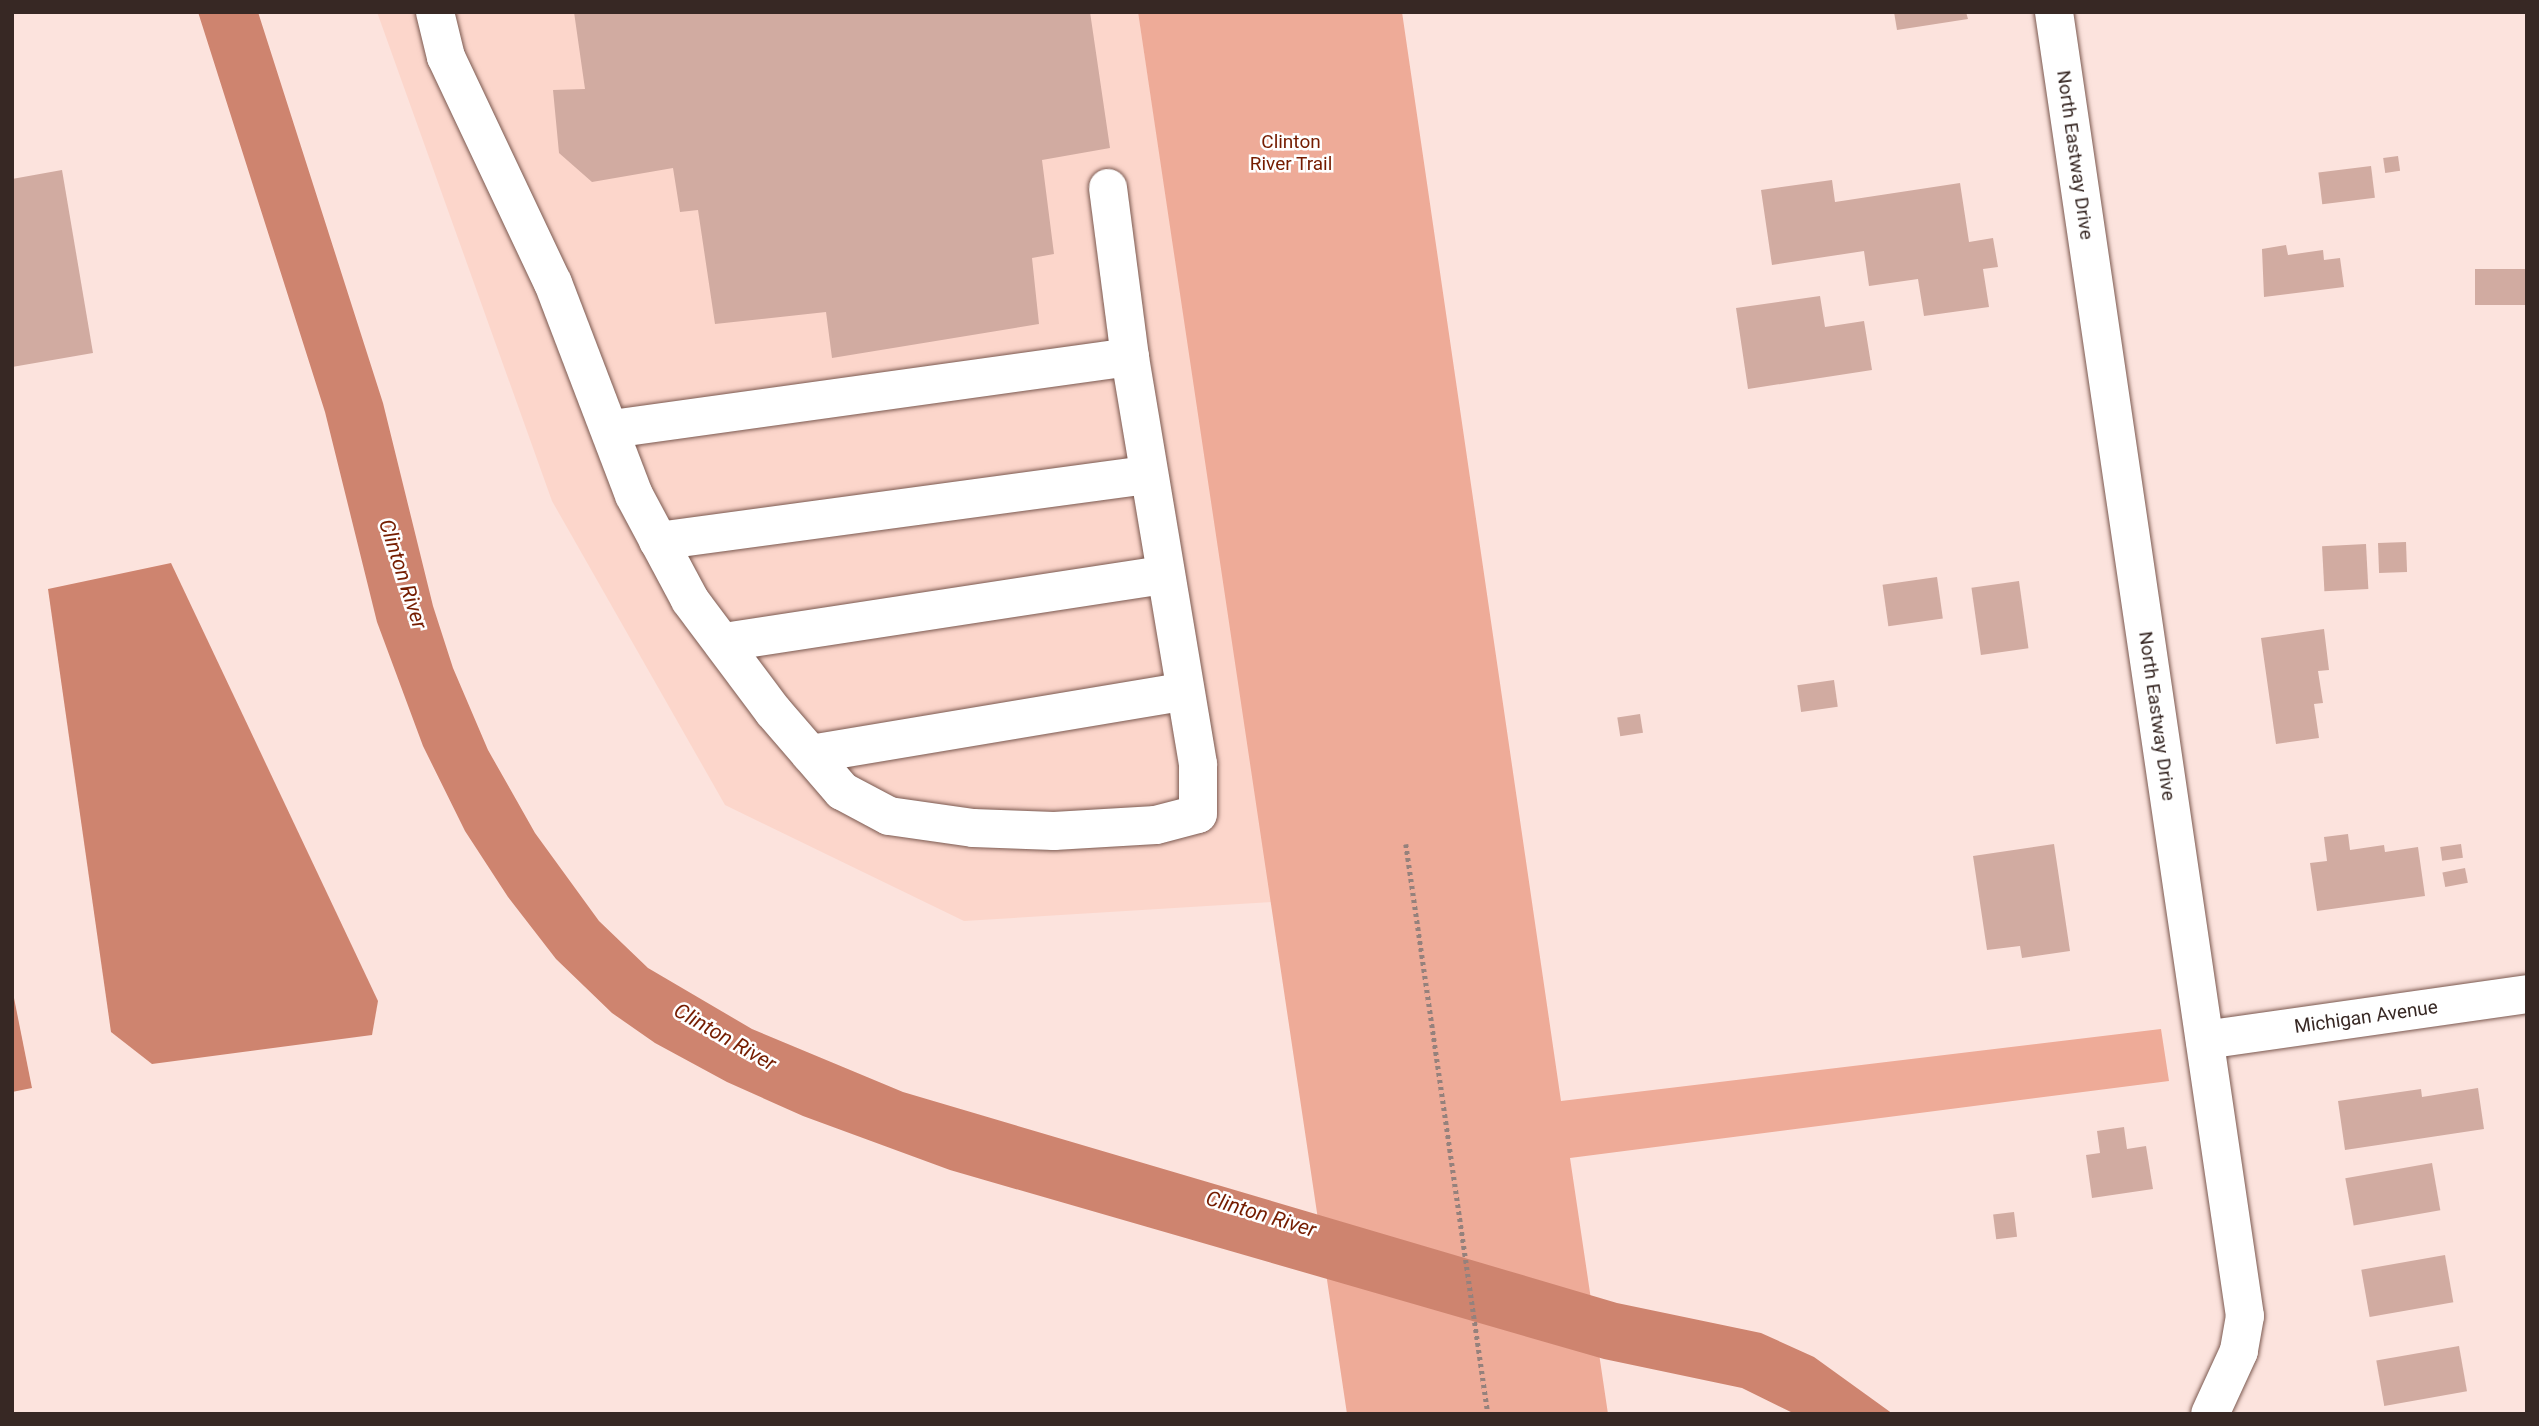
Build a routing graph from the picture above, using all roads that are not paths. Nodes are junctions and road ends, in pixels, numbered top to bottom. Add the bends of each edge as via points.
1 (435, 12) edge
2 (2054, 12) edge
3 (1108, 188) dead end
4 (1130, 357) junction
5 (612, 429) junction
6 (1148, 475) junction
7 (659, 541) junction
8 (1163, 575) junction
9 (725, 642) junction
10 (1185, 691) junction
11 (810, 754) junction
12 (2527, 994) edge
13 (2205, 1040) junction
14 (2210, 1414) edge

1 - 5 street via 451,68 547,271
2 - 13 street, North Eastway Drive
3 - 4 street
4 - 5 street
4 - 6 street
5 - 7 street via 634,495
6 - 7 street
6 - 8 street
7 - 9 street via 690,600
8 - 9 street
8 - 10 street
9 - 11 street
10 - 11 street
10 - 11 street via 1198,764 1198,814 1156,825 1054,831 973,828 889,816 842,791
12 - 13 street, Michigan Avenue
13 - 14 street, North Eastway Drive via 2245,1316 2239,1351

